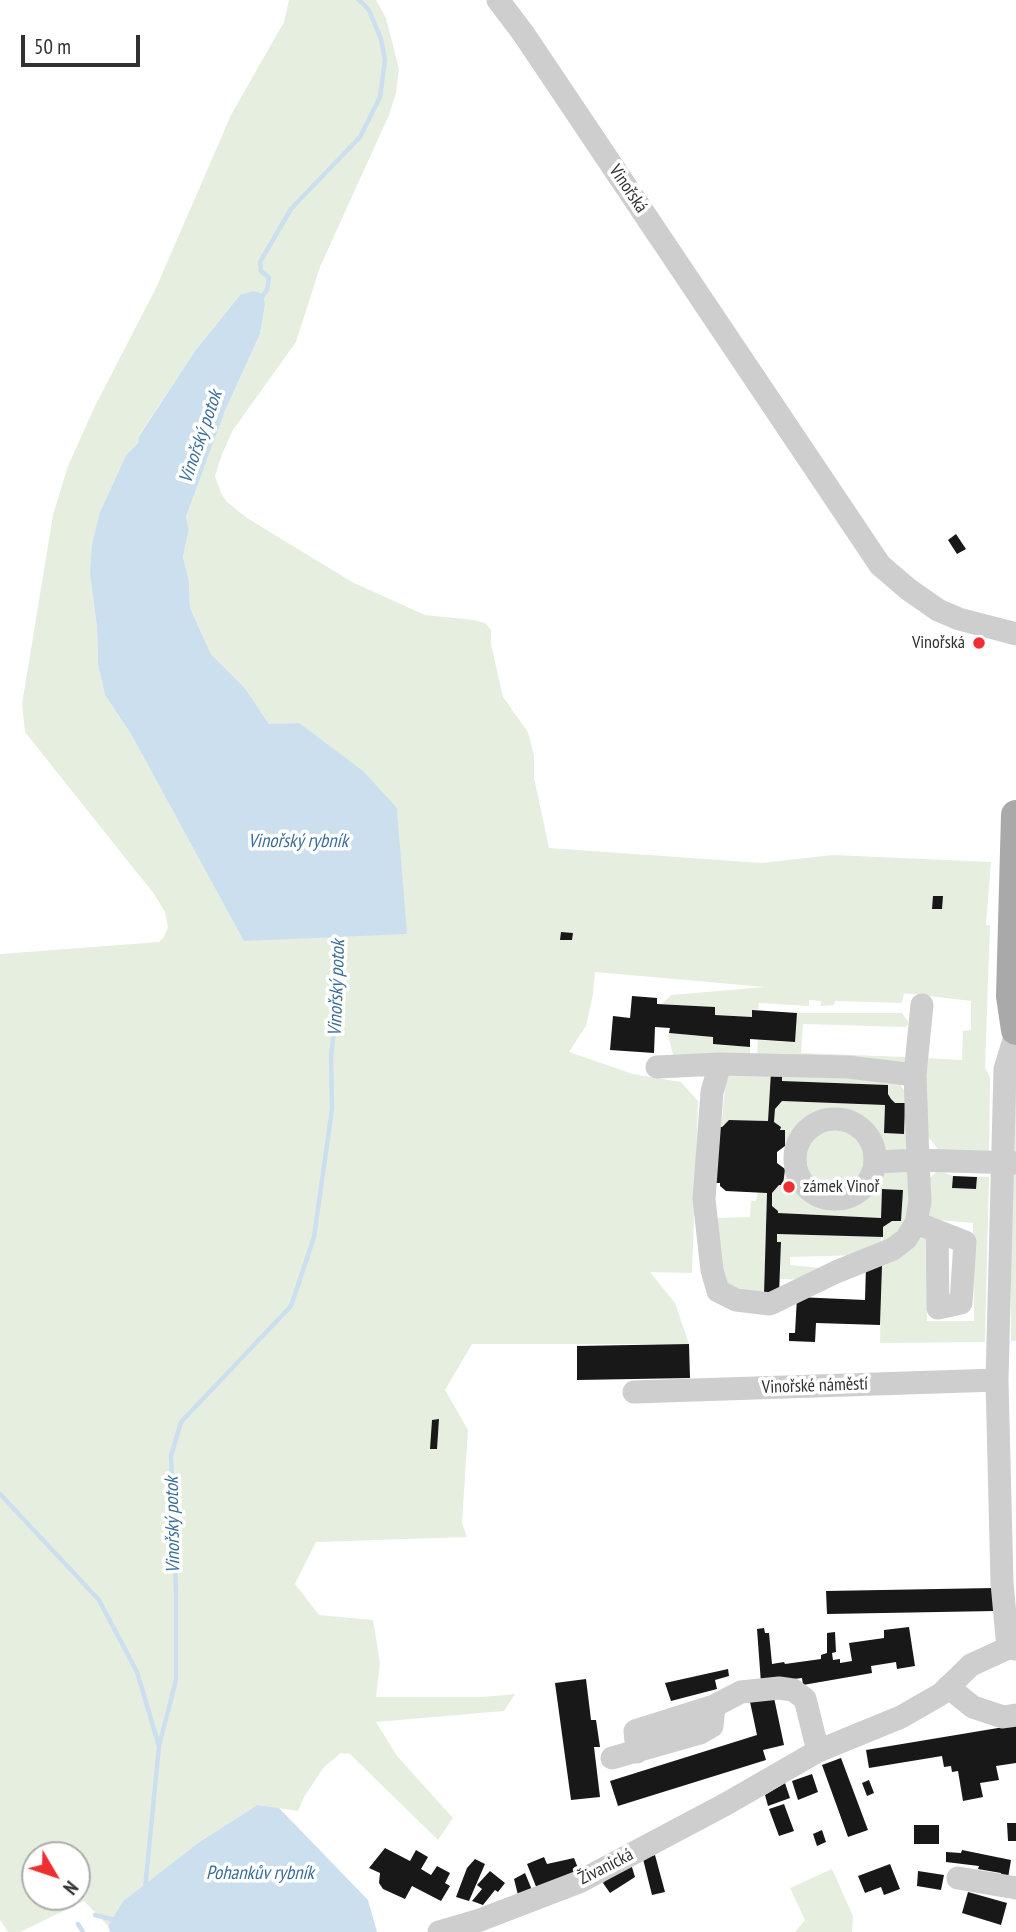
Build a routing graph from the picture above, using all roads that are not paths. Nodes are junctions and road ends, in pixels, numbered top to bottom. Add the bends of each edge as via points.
1 (498, 0) edge
2 (1016, 634) edge
3 (1016, 815) edge
4 (922, 1005) dead end
5 (1016, 1032) edge
6 (720, 1064) junction
7 (657, 1067) dead end
8 (915, 1075) junction
9 (918, 1160) junction
10 (876, 1162) dead end
11 (1010, 1163) edge
12 (997, 1380) junction
13 (634, 1392) dead end
14 (1012, 1649) edge
15 (948, 1687) junction
16 (1016, 1715) edge
17 (818, 1751) junction
18 (612, 1758) dead end
19 (958, 1878) dead end
20 (1016, 1888) edge
21 (439, 1932) edge

1 - 2 street, Vinořská via 880,565 938,610
3 - 5 main road via 1011,996
4 - 8 street
5 - 11 street via 1005,1069
6 - 7 street
6 - 8 street via 848,1067
6 - 9 street via 712,1092 704,1199 712,1270 719,1291 736,1300 770,1304 893,1249 927,1227
8 - 9 street
9 - 10 street
9 - 11 street
11 - 12 street
12 - 13 street, Vinořské náměstí
12 - 14 street via 1002,1583
14 - 15 street via 971,1665
15 - 16 street via 973,1707 1003,1717
15 - 17 street via 901,1717
17 - 18 street via 805,1699 793,1690 779,1688 741,1692 714,1706 635,1731 637,1752
17 - 21 street, Živanická via 579,1882
19 - 20 street

